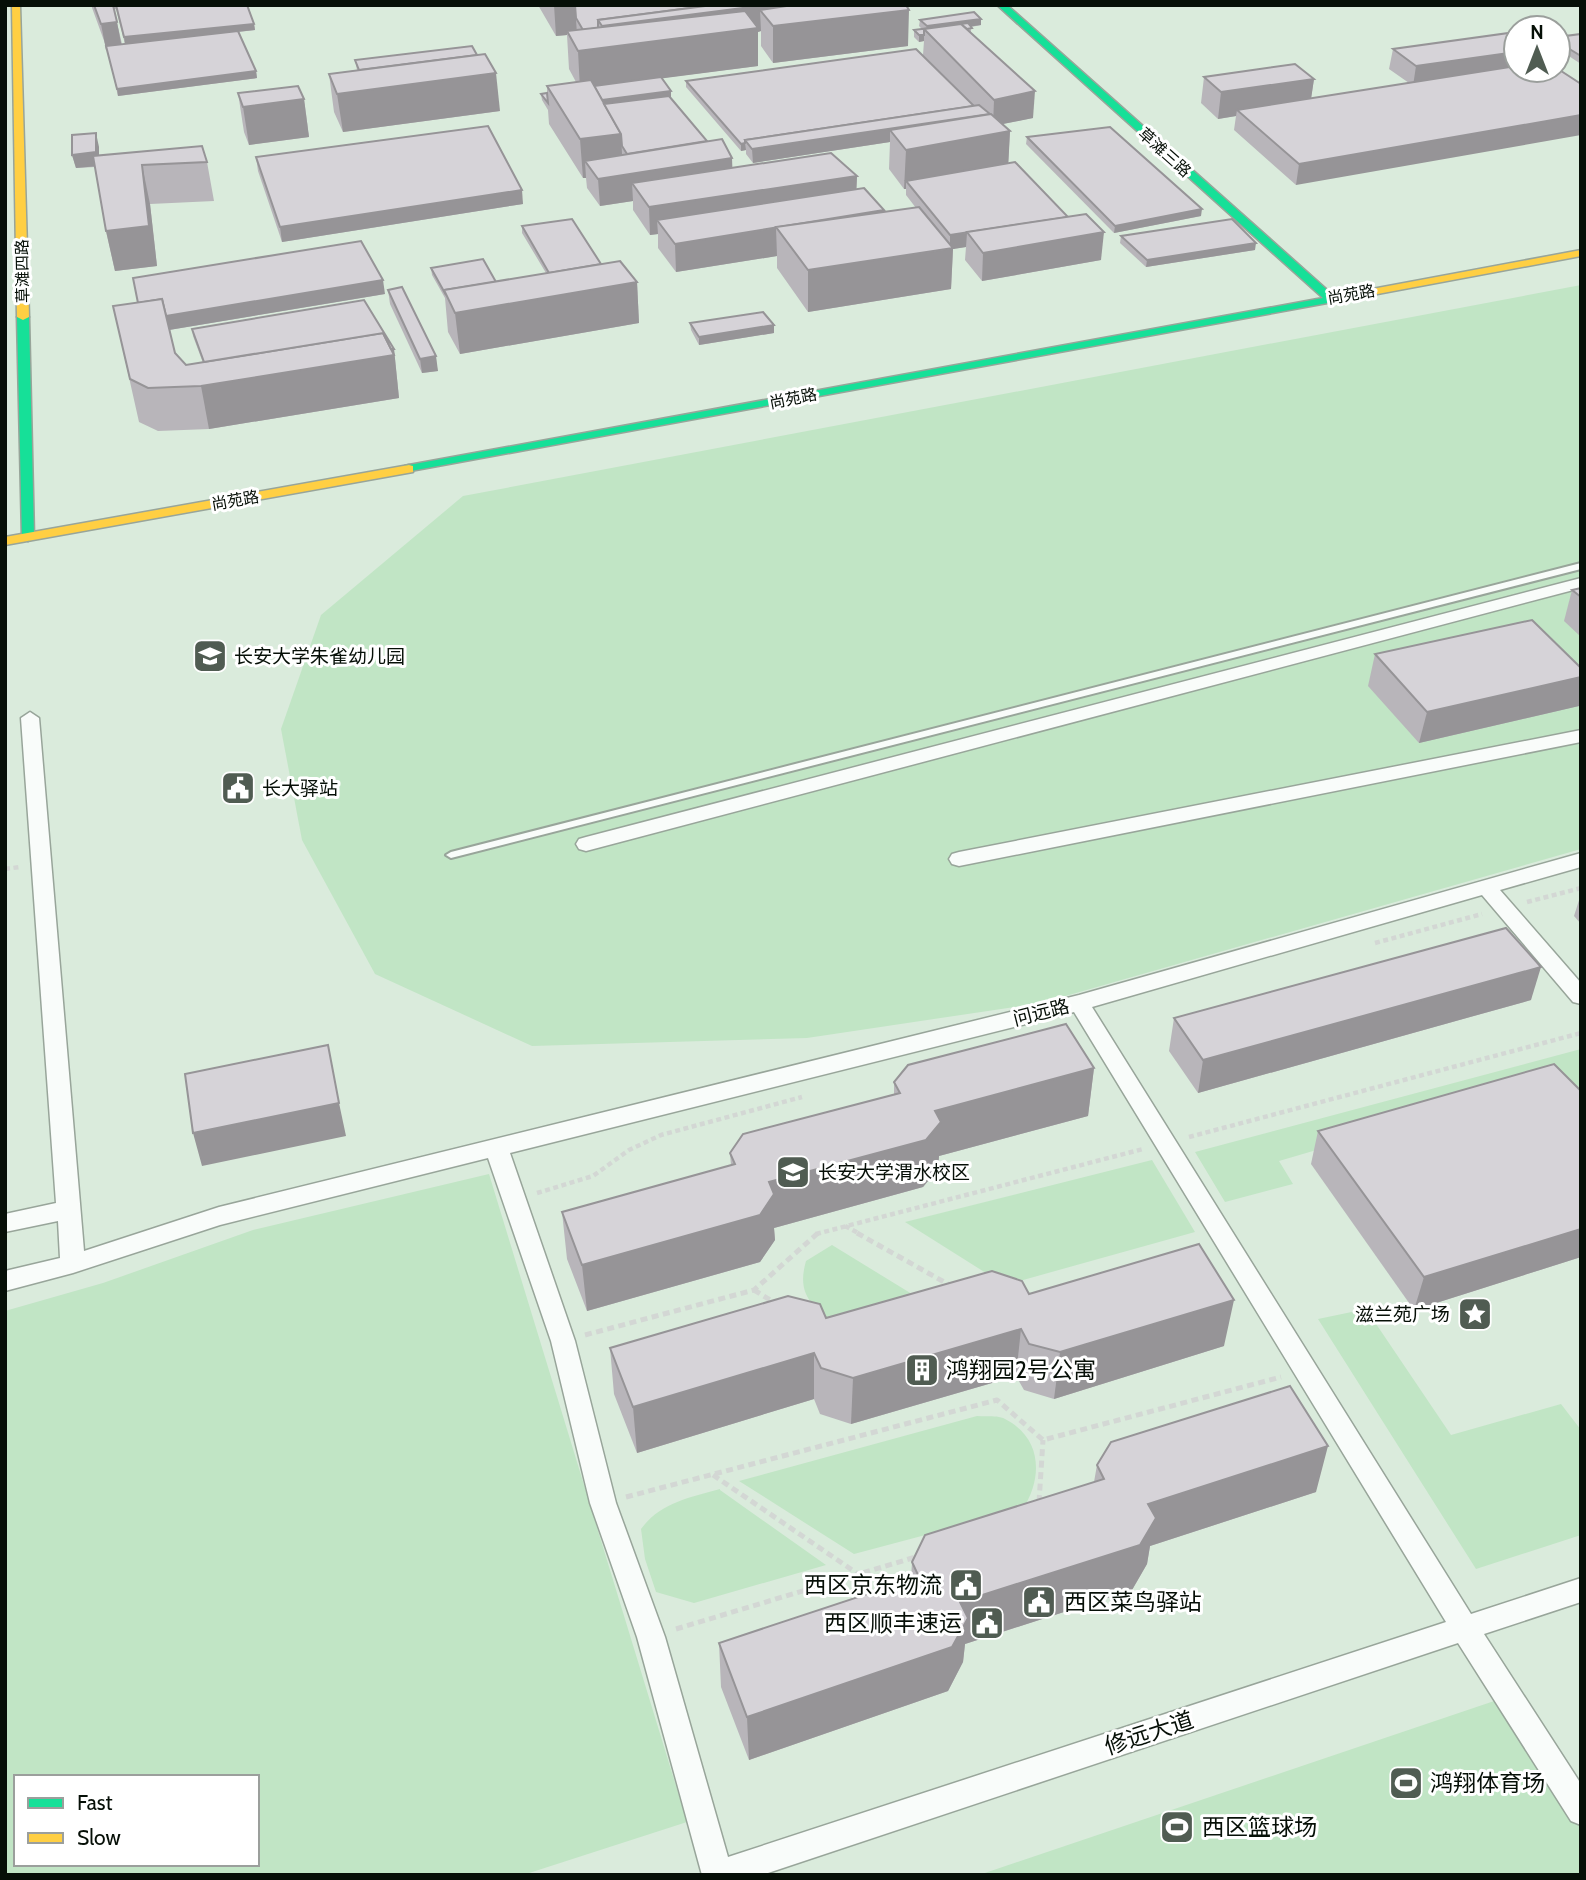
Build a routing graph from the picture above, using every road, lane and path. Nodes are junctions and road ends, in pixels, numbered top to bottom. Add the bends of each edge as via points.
1 (16, 5) edge
2 (1001, 5) edge
3 (1581, 243) edge
4 (1581, 253) edge
5 (1325, 293) junction
6 (5, 527) edge
7 (27, 530) junction
8 (5, 541) edge
9 (1581, 566) edge
10 (1581, 583) edge
11 (30, 718) dead end
12 (1581, 736) edge
13 (586, 844) dead end
14 (451, 855) dead end
15 (960, 859) dead end
16 (1581, 860) edge
17 (1486, 887) junction
18 (1581, 997) edge
19 (1079, 1003) junction
20 (1581, 1033) edge
21 (1166, 1143) junction
22 (496, 1149) junction
23 (69, 1209) junction
24 (5, 1223) edge
25 (844, 1226) junction
26 (73, 1264) junction
27 (5, 1280) edge
28 (754, 1290) junction
29 (964, 1293) edge
30 (776, 1304) edge
31 (563, 1341) junction
32 (1306, 1371) junction
33 (1043, 1440) junction
34 (713, 1475) junction
35 (603, 1503) junction
36 (1038, 1507) edge
37 (922, 1555) edge
38 (858, 1574) junction
39 (1581, 1590) edge
40 (1465, 1629) junction
41 (651, 1637) junction
42 (1581, 1811) edge
43 (717, 1875) edge

1 - 7 main road, 草滩四路
2 - 5 main road, 草滩三路
3 - 5 main road, 尚苑路
4 - 5 main road, 尚苑路
5 - 7 main road, 尚苑路 via 449,462
6 - 7 main road, 尚苑路
7 - 8 main road, 尚苑路
9 - 14 lane
10 - 13 street
11 - 23 street
12 - 15 street
16 - 17 street, 问远路
17 - 18 street
17 - 19 street, 问远路
19 - 21 street
19 - 22 street, 问远路
20 - 21 path
21 - 25 path
21 - 32 street
22 - 26 street, 问远路 via 219,1216
22 - 31 street
23 - 24 street
23 - 26 street
25 - 28 path via 819,1232
25 - 29 path
26 - 27 street, 问远路
28 - 30 path
28 - 31 path
31 - 35 street
32 - 33 path
32 - 40 street
33 - 34 path via 997,1400
33 - 36 path
34 - 35 path
34 - 38 path
35 - 41 street
37 - 38 path
38 - 41 path
39 - 40 street, 修远大道
40 - 42 street
40 - 43 street, 修远大道
41 - 43 street

